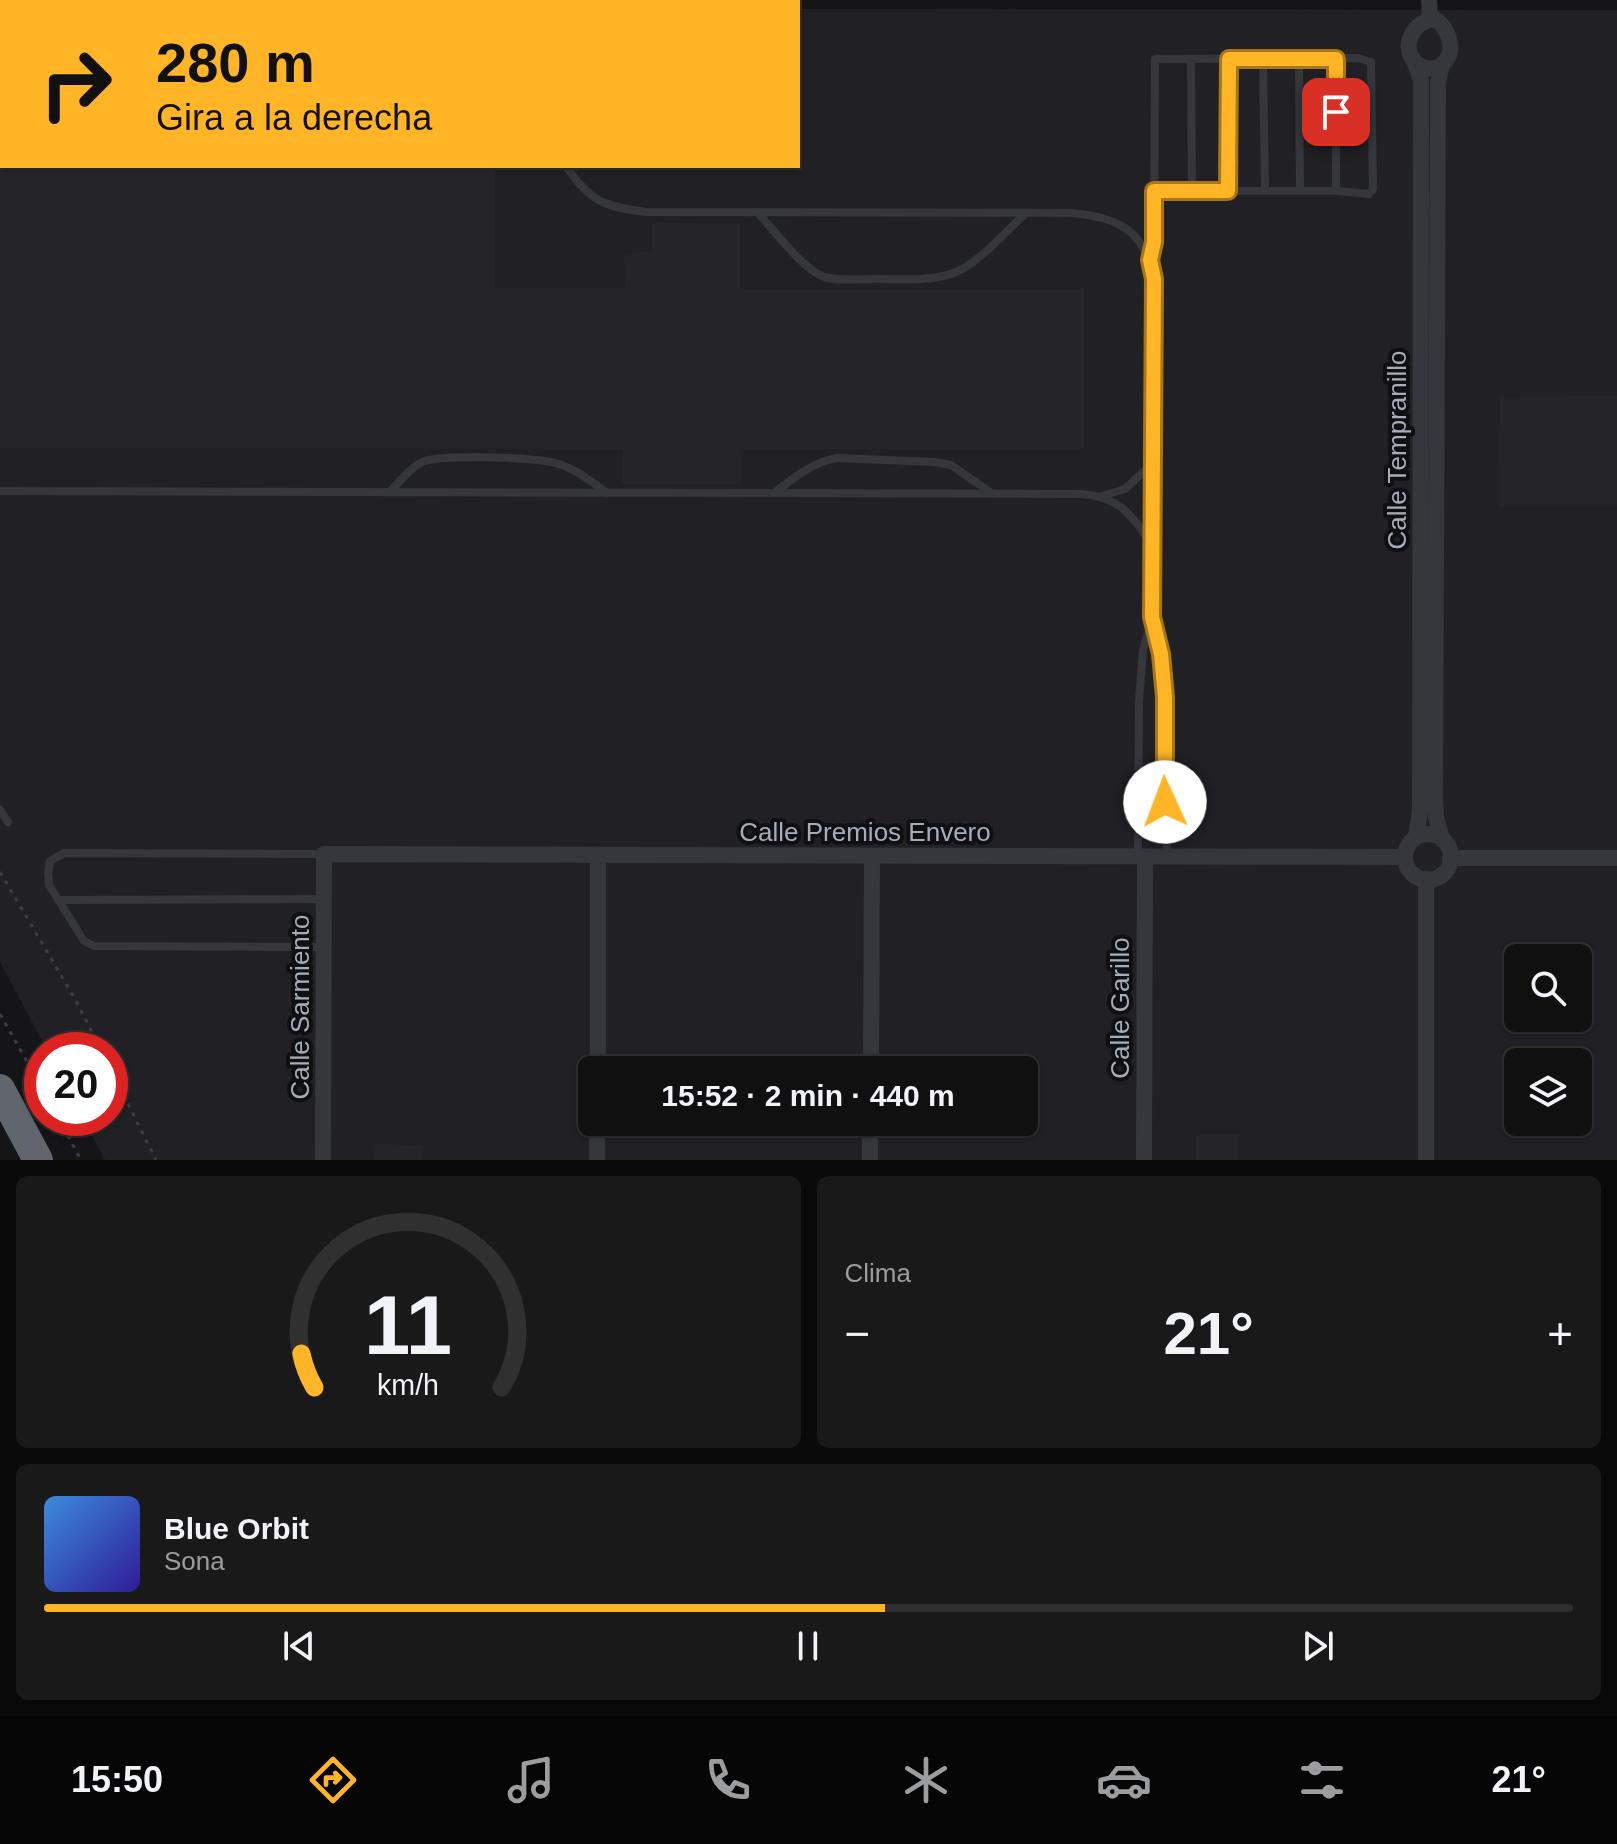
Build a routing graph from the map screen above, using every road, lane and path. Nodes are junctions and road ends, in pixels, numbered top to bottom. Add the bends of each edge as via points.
1 (1429, 0) edge
2 (1430, 20) junction
3 (1191, 59) junction
4 (1229, 59) junction
5 (1263, 59) junction
6 (1299, 59) junction
7 (1336, 59) junction
8 (1415, 63) junction
9 (1442, 65) junction
10 (568, 168) edge
11 (1154, 191) junction
12 (1192, 191) junction
13 (1228, 191) junction
14 (1265, 191) junction
15 (1300, 191) junction
16 (1336, 191) junction
17 (757, 212) junction
18 (1026, 212) junction
19 (1150, 260) junction
20 (1153, 463) junction
21 (0, 491) edge
22 (390, 492) junction
23 (607, 493) junction
24 (774, 493) junction
25 (992, 494) junction
26 (1101, 496) junction
27 (1153, 547) junction
28 (1152, 617) junction
29 (0, 810) edge
30 (8, 822) dead end
31 (1416, 837) junction
32 (1442, 839) junction
33 (324, 854) junction
34 (598, 855) junction
35 (872, 856) junction
36 (1142, 857) junction
37 (1167, 857) junction
38 (1405, 857) junction
39 (1450, 858) junction
40 (1617, 858) edge
41 (0, 872) edge
42 (1426, 879) junction
43 (324, 899) junction
44 (58, 900) junction
45 (324, 947) junction
46 (0, 1014) edge
47 (92, 1032) edge
48 (24, 1056) edge
49 (598, 1056) edge
50 (871, 1056) edge
51 (0, 1089) edge
52 (128, 1104) edge
53 (68, 1136) edge
54 (597, 1136) edge
55 (870, 1136) edge
56 (38, 1160) edge
57 (81, 1160) edge
58 (156, 1160) edge
59 (323, 1160) edge
60 (597, 1160) edge
61 (870, 1160) edge
62 (1144, 1160) edge
63 (1426, 1160) edge

1 - 2 street
2 - 8 street via 1417,25 1410,39
2 - 9 street via 1442,24 1450,36 1450,54
3 - 4 lane
3 - 11 lane via 1155,59
3 - 12 lane
4 - 5 lane
4 - 13 lane
5 - 6 lane
5 - 14 lane
6 - 7 lane
6 - 15 lane
7 - 16 lane
7 - 16 lane via 1371,62 1373,189 1369,194
8 - 9 street via 1428,69
8 - 31 street, Calle Tempranillo via 1421,80
9 - 32 street, Calle Tempranillo via 1435,783
10 - 17 lane via 585,191 616,208
11 - 12 lane
11 - 19 lane
12 - 13 lane
13 - 14 lane
14 - 15 lane
15 - 16 lane
17 - 18 lane
17 - 18 lane via 807,266 824,277 847,279 922,279 958,272
18 - 19 lane via 1073,213 1117,222 1131,232
19 - 20 lane
20 - 26 lane via 1125,489
20 - 27 lane
21 - 22 lane
22 - 23 lane
22 - 23 lane via 422,462 505,457 560,464
23 - 24 lane
24 - 25 lane
24 - 25 lane via 813,466 837,458 951,465
25 - 26 lane
26 - 27 lane via 1126,511
27 - 28 lane
28 - 36 lane via 1139,701
28 - 37 lane via 1165,697
29 - 30 lane
31 - 32 street
31 - 38 street
32 - 39 street
33 - 34 street, Calle Premios Envero
33 - 43 street, Calle Sarmiento
33 - 44 lane via 64,853 50,861 48,873
34 - 35 street, Calle Premios Envero
34 - 49 street
35 - 36 street, Calle Premios Envero
35 - 50 street
36 - 37 street, Calle Premios Envero
36 - 62 street, Calle Garillo
37 - 38 street, Calle Premios Envero
38 - 42 street via 1407,868
39 - 40 street
39 - 42 street via 1446,871
41 - 47 path
42 - 63 street
43 - 44 lane
43 - 45 street, Calle Sarmiento
44 - 45 lane via 84,941 94,946
45 - 59 street, Calle Sarmiento
46 - 48 path
51 - 56 highway
52 - 58 path
53 - 57 path
54 - 60 street
55 - 61 street

